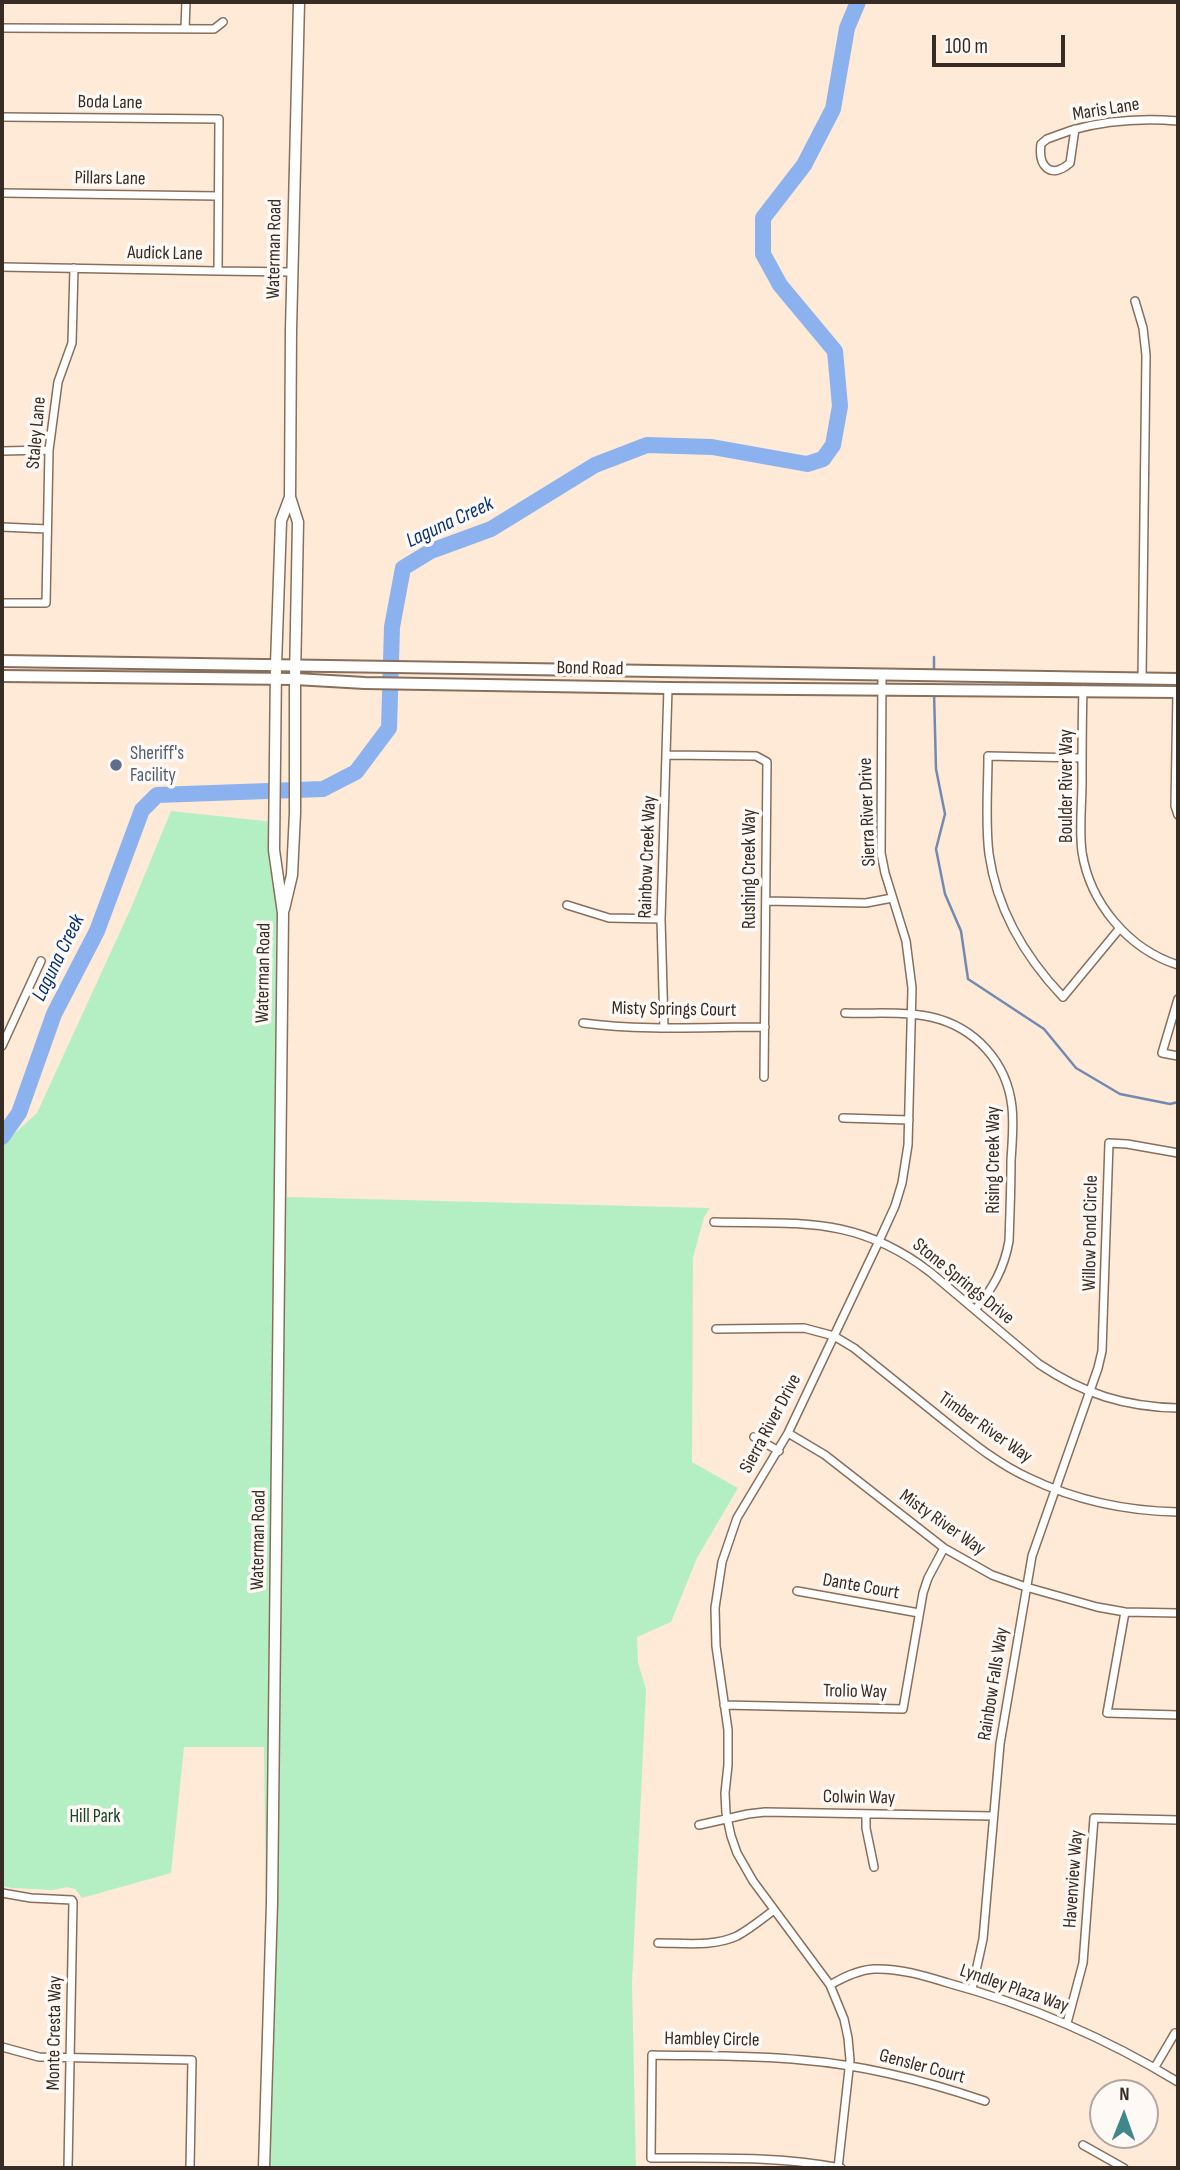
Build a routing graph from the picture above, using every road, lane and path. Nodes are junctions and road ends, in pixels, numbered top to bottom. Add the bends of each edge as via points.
1 (186, 2) edge
2 (299, 2) edge
3 (223, 22) dead end
4 (2, 28) edge
5 (186, 29) junction
6 (2, 117) edge
7 (219, 119) joint
8 (1178, 121) edge
9 (1075, 129) junction
10 (2, 192) edge
11 (218, 196) junction
12 (2, 267) edge
13 (74, 268) junction
14 (218, 271) junction
15 (292, 272) junction
16 (1135, 301) dead end
17 (50, 450) junction
18 (2, 451) edge
19 (290, 496) junction
20 (2, 527) edge
21 (47, 528) junction
22 (2, 603) edge
23 (2, 662) edge
24 (276, 664) junction
25 (295, 665) junction
26 (773, 674) junction
27 (882, 675) junction
28 (2, 676) edge
29 (276, 679) junction
30 (295, 679) junction
31 (1142, 679) junction
32 (1173, 679) edge
33 (668, 688) junction
34 (882, 688) junction
35 (1083, 690) junction
36 (1178, 692) edge
37 (667, 755) junction
38 (1082, 758) junction
39 (1177, 758) edge
40 (1178, 815) edge
41 (892, 898) junction
42 (766, 901) junction
43 (567, 905) dead end
44 (283, 913) junction
45 (661, 919) junction
46 (1120, 928) junction
47 (41, 961) dead end
48 (1178, 965) edge
49 (1178, 999) edge
50 (845, 1013) dead end
51 (912, 1015) junction
52 (583, 1023) dead end
53 (664, 1027) junction
54 (765, 1027) junction
55 (2, 1046) edge
56 (1178, 1056) edge
57 (764, 1077) dead end
58 (844, 1118) dead end
59 (909, 1120) junction
60 (1178, 1153) edge
61 (714, 1222) dead end
62 (879, 1241) junction
63 (975, 1310) junction
64 (716, 1329) dead end
65 (834, 1336) junction
66 (1090, 1393) junction
67 (1178, 1408) edge
68 (788, 1433) junction
69 (754, 1437) dead end
70 (779, 1451) junction
71 (1054, 1490) junction
72 (1178, 1512) edge
73 (944, 1548) junction
74 (1026, 1587) junction
75 (797, 1591) dead end
76 (1125, 1612) junction
77 (919, 1613) junction
78 (1178, 1614) edge
79 (724, 1705) junction
80 (1178, 1715) edge
81 (866, 1814) junction
82 (992, 1816) junction
83 (727, 1819) junction
84 (1178, 1820) edge
85 (699, 1825) dead end
86 (874, 1867) dead end
87 (2, 1893) edge
88 (774, 1910) junction
89 (658, 1943) dead end
90 (830, 1985) junction
91 (972, 1989) junction
92 (1067, 2023) junction
93 (1175, 2033) dead end
94 (2, 2048) edge
95 (70, 2057) junction
96 (850, 2066) junction
97 (1155, 2067) junction
98 (1178, 2082) edge
99 (985, 2101) dead end
100 (1083, 2145) dead end
101 (68, 2168) edge
102 (190, 2168) edge
103 (264, 2168) edge
104 (839, 2168) edge
105 (1124, 2168) edge

1 - 5 street
2 - 15 main road, Waterman Road
3 - 5 street via 214,29
4 - 5 street
6 - 7 street, Boda Lane
7 - 11 street, Audick Lane
8 - 9 street, Maris Lane via 1125,120
9 - 9 street, Maris Lane via 1041,144 1039,157 1044,166 1054,171 1070,163
10 - 11 street, Pillars Lane
11 - 14 street, Audick Lane
12 - 13 street, Audick Lane
13 - 14 street, Audick Lane
13 - 17 street, Staley Lane via 72,343 58,382
14 - 15 street
15 - 19 main road, Waterman Road
16 - 31 street via 1146,355
17 - 18 street
17 - 21 street, Staley Lane
19 - 24 main road, Waterman Road via 281,521
19 - 25 main road, Waterman Road via 298,522
20 - 21 street
21 - 22 street, Staley Lane via 46,603
23 - 24 main road, Bond Road
24 - 25 main road, Bond Road
24 - 29 main road, Waterman Road
25 - 26 main road, Bond Road
25 - 30 main road, Waterman Road
26 - 27 main road, Bond Road
26 - 33 main road via 751,680 679,679
27 - 31 main road, Bond Road
27 - 34 street, Sierra River Drive
28 - 29 main road, Bond Road
29 - 30 main road, Bond Road
29 - 44 main road, Waterman Road via 274,850
30 - 33 main road, Bond Road
30 - 44 main road, Waterman Road via 292,875
31 - 32 main road, Bond Road
32 - 35 main road via 1157,684 1091,684
33 - 34 main road, Bond Road
33 - 37 street, Rainbow Creek Way
34 - 35 main road, Bond Road
34 - 41 street, Sierra River Drive via 880,835
35 - 36 main road, Bond Road
35 - 38 street, Boulder River Way
36 - 39 street
37 - 42 street, Rushing Creek Way via 756,756 767,762
37 - 45 street, Rainbow Creek Way
38 - 46 street, Boulder River Way via 1083,852 1093,887
38 - 46 street via 988,756 993,875 1017,939 1063,998
39 - 40 street
41 - 42 street via 866,903
41 - 51 street, Sierra River Drive via 908,953
42 - 54 street, Rushing Creek Way
43 - 45 street via 610,918
44 - 103 main road, Waterman Road via 272,1903
45 - 53 street, Rainbow Creek Way
46 - 48 street, Boulder River Way via 1148,951
47 - 55 street
49 - 56 street via 1161,1053
50 - 51 street, Rising Creek Way
51 - 59 street, Sierra River Drive
51 - 63 street, Rising Creek Way via 945,1020 971,1034 999,1066 1010,1094 1009,1241 996,1283
52 - 53 street, Misty Springs Court
53 - 54 street, Misty Springs Court
54 - 57 street, Rushing Creek Way
58 - 59 street
59 - 62 street, Sierra River Drive via 902,1183
60 - 66 street, Willow Pond Circle via 1109,1143 1104,1334
61 - 62 street, Stone Springs Drive via 815,1224
62 - 63 street, Stone Springs Drive via 914,1259
62 - 65 street, Sierra River Drive
63 - 66 street, Stone Springs Drive via 1039,1364
64 - 65 street via 804,1328
65 - 68 street, Sierra River Drive
65 - 71 street, Timber River Way via 978,1448
66 - 67 street, Stone Springs Drive via 1127,1404
66 - 71 street, Rainbow Falls Way
68 - 70 street, Sierra River Drive
68 - 73 street, Misty River Way via 825,1455
69 - 70 street
70 - 79 street, Sierra River Drive via 737,1518 722,1562 715,1625
71 - 72 street, Timber River Way via 1119,1507
71 - 74 street, Rainbow Falls Way
73 - 74 street, Misty River Way
73 - 77 street, Trolio Way via 928,1578
74 - 76 street, Misty River Way
74 - 82 street, Rainbow Falls Way
75 - 77 street, Dante Court
76 - 78 street, Misty River Way
76 - 80 street via 1107,1713
77 - 79 street, Trolio Way via 903,1709
79 - 83 street, Sierra River Drive
81 - 82 street, Colwin Way
81 - 83 street, Colwin Way via 765,1812
81 - 86 street
82 - 91 street, Rainbow Falls Way via 983,1939
83 - 85 street, Colwin Way
83 - 88 street, Sierra River Drive via 744,1868
84 - 92 street, Havenview Way via 1094,1818 1083,1963
87 - 95 street, Monte Cresta Way via 72,1900
88 - 89 street via 730,1939
88 - 90 street, Sierra River Drive
90 - 91 street, Lyndley Plaza Way via 858,1972 886,1969
90 - 96 street, Sierra River Drive via 844,2019
91 - 92 street, Lyndley Plaza Way
92 - 97 street, Lyndley Plaza Way
93 - 97 street
94 - 95 street via 39,2057
95 - 101 street, Monte Cresta Way
95 - 102 street via 192,2060
96 - 99 street, Gensler Court via 922,2081
96 - 104 street, Sierra River Drive
96 - 104 street, Hambley Circle via 765,2057 652,2056 651,2158 748,2158
97 - 98 street, Lyndley Plaza Way
100 - 105 street

